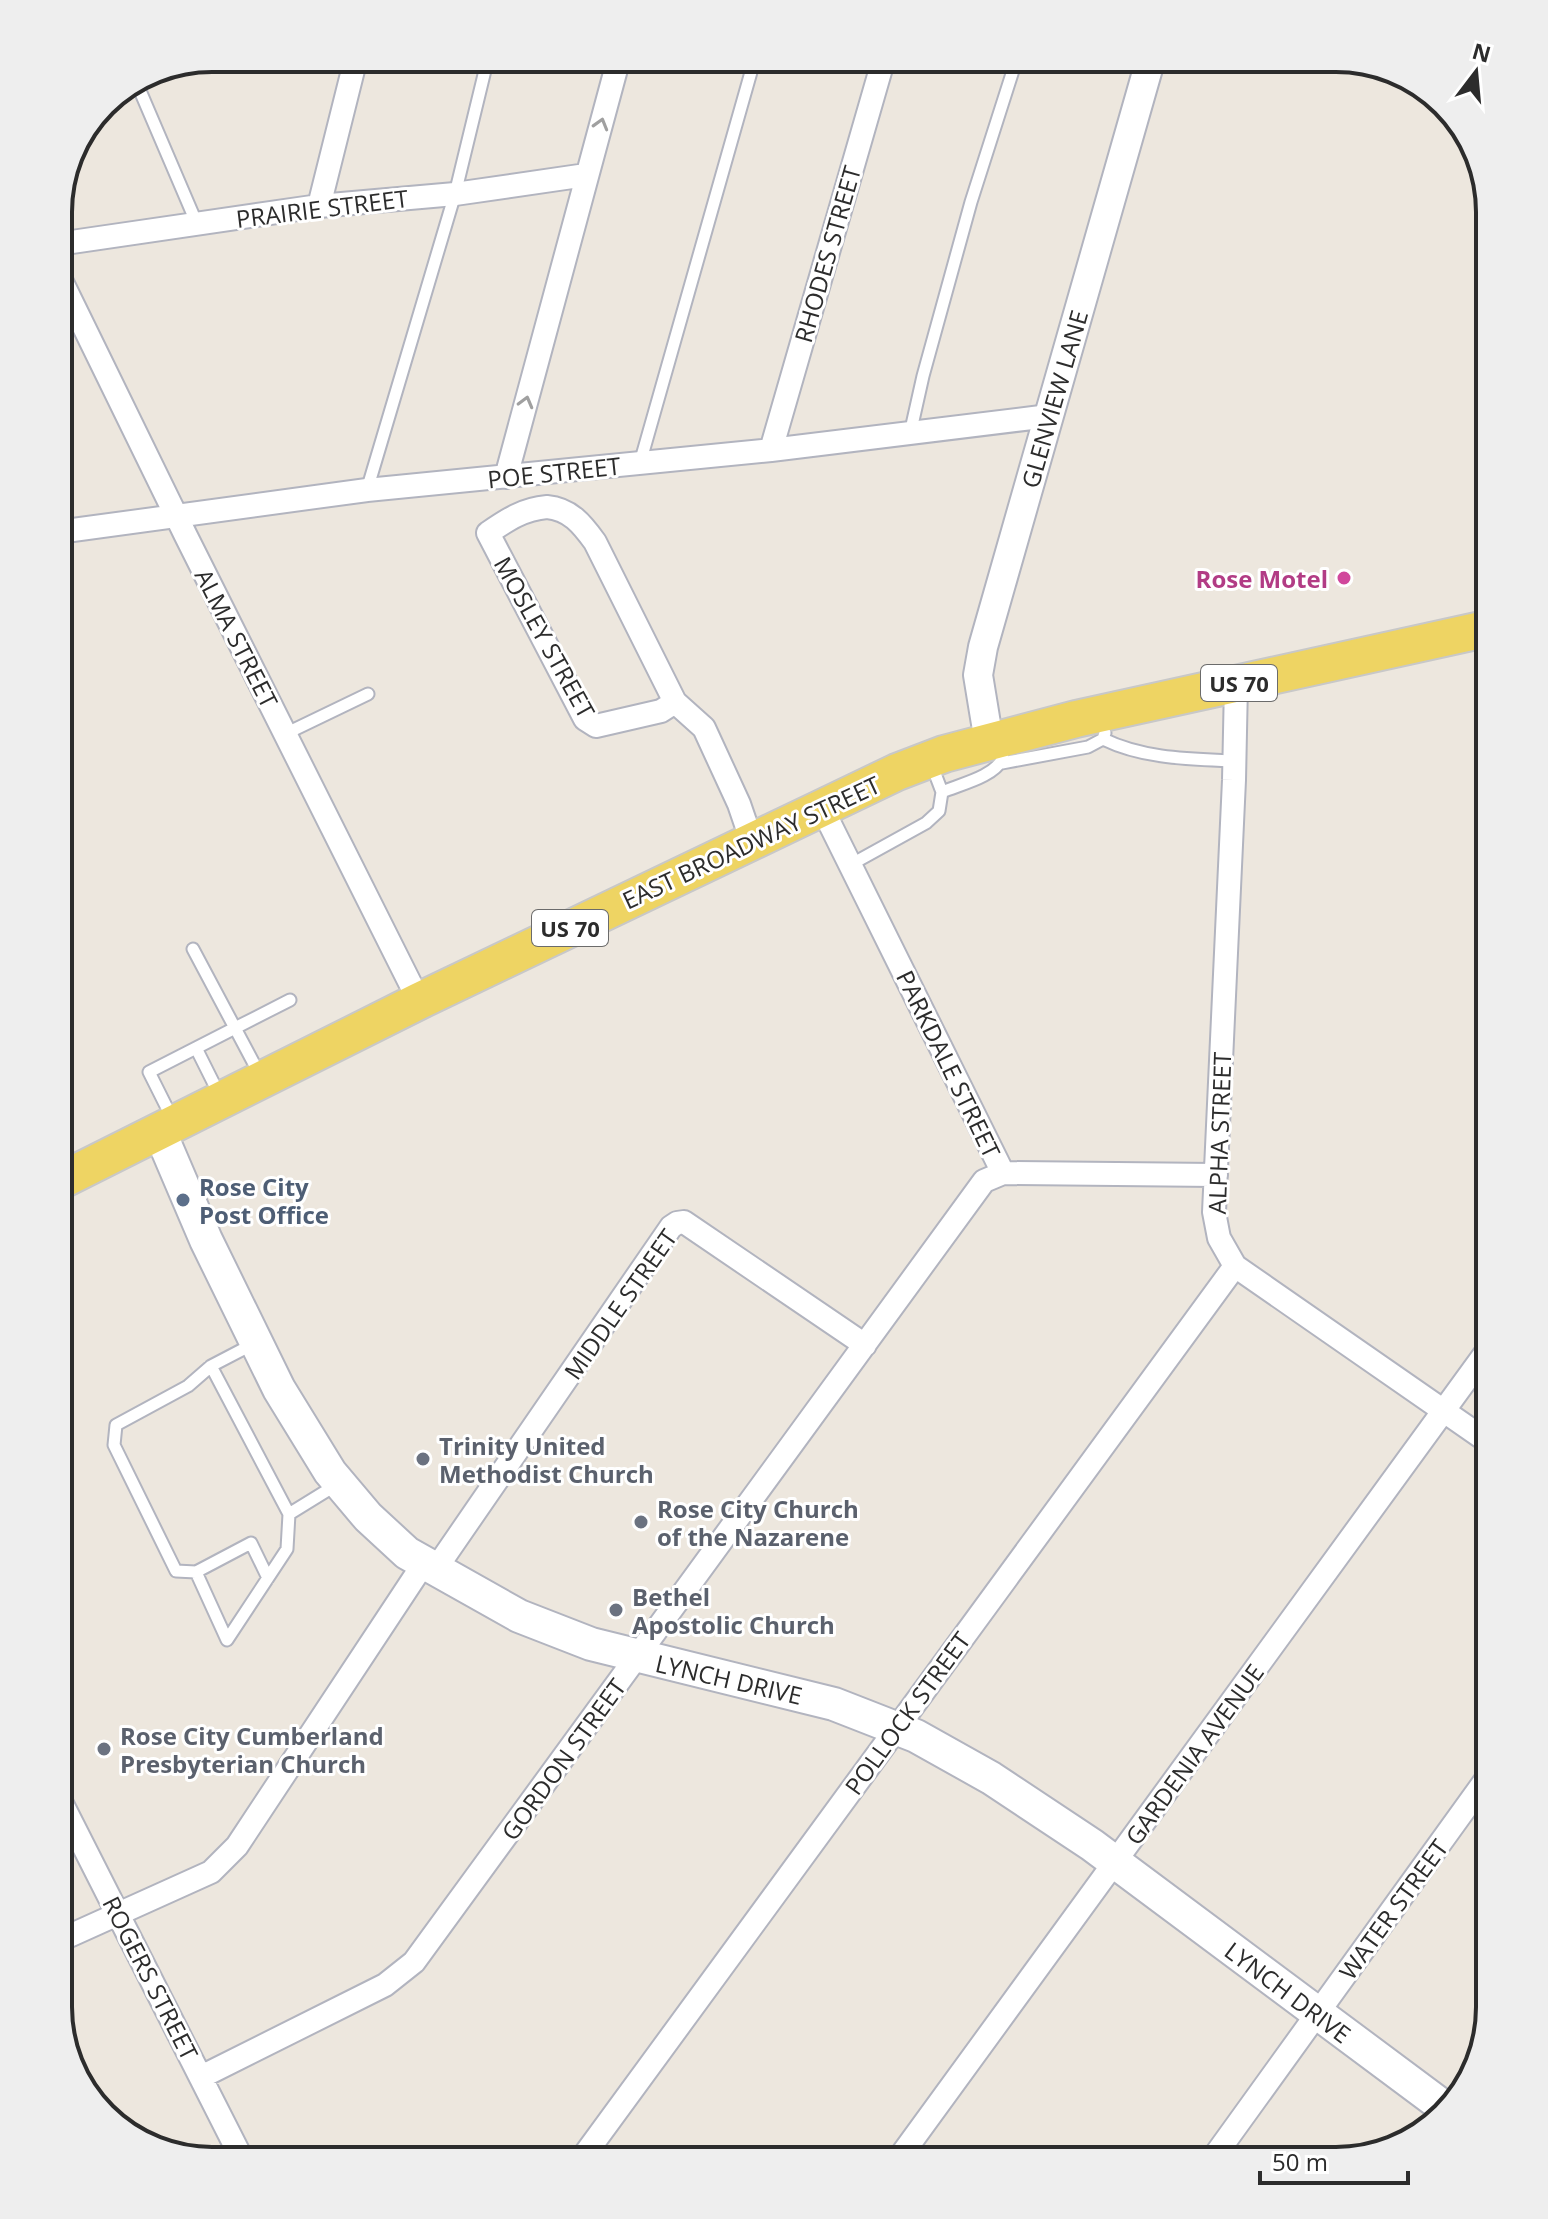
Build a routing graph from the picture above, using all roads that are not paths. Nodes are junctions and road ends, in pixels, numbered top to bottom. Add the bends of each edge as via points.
1 (352, 72) edge
2 (485, 72) edge
3 (615, 72) edge
4 (751, 72) edge
5 (880, 72) edge
6 (1013, 72) edge
7 (1147, 72) edge
8 (141, 92) edge
9 (586, 175) junction
10 (455, 194) junction
11 (319, 206) junction
12 (197, 224) junction
13 (72, 242) edge
14 (72, 303) edge
15 (1049, 416) junction
16 (910, 434) junction
17 (771, 450) junction
18 (640, 463) junction
19 (506, 477) junction
20 (367, 490) junction
21 (176, 515) junction
22 (72, 530) edge
23 (1476, 631) edge
24 (1236, 684) junction
25 (368, 694) dead end
26 (675, 702) junction
27 (1104, 726) junction
28 (285, 734) junction
29 (998, 748) junction
30 (1234, 761) junction
31 (936, 776) junction
32 (822, 808) junction
33 (752, 842) junction
34 (850, 865) junction
35 (193, 949) dead end
36 (290, 1000) dead end
37 (419, 1001) junction
38 (235, 1028) junction
39 (196, 1048) junction
40 (262, 1078) junction
41 (221, 1099) junction
42 (166, 1126) junction
43 (1003, 1173) junction
44 (72, 1175) edge
45 (1216, 1175) junction
46 (1235, 1266) junction
47 (255, 1343) junction
48 (865, 1345) junction
49 (211, 1366) junction
50 (1476, 1366) edge
51 (1443, 1411) junction
52 (1476, 1433) edge
53 (339, 1483) junction
54 (289, 1514) junction
55 (430, 1567) junction
56 (196, 1572) junction
57 (268, 1578) junction
58 (637, 1657) junction
59 (897, 1727) junction
60 (1476, 1794) edge
61 (72, 1824) edge
62 (1115, 1862) junction
63 (117, 1913) junction
64 (72, 1934) edge
65 (1318, 2014) junction
66 (201, 2077) junction
67 (1438, 2103) edge
68 (236, 2147) edge
69 (590, 2147) edge
70 (907, 2147) edge
71 (1221, 2147) edge

1 - 11 street
2 - 10 lane
9 -> 3 street
4 - 18 lane
5 - 17 street, RHODES STREET
6 - 16 lane via 971,202
7 - 15 street, GLENVIEW LANE
8 - 12 lane
9 - 10 street, PRAIRIE STREET
19 -> 9 street
10 - 11 street, PRAIRIE STREET
10 - 20 lane
11 - 12 street, PRAIRIE STREET
12 - 13 street, PRAIRIE STREET
14 - 21 street, ALMA STREET
15 - 16 street, POE STREET
15 - 29 street, GLENVIEW LANE via 978,675
16 - 17 street, POE STREET
17 - 18 street, POE STREET
18 - 19 street, POE STREET
19 - 20 street, POE STREET
20 - 21 street, POE STREET
21 - 22 street, POE STREET
21 - 28 street, ALMA STREET
23 - 24 main road, EAST BROADWAY STREET / US 70
24 - 27 main road, EAST BROADWAY STREET / US 70
24 - 30 street, ALPHA STREET
25 - 28 lane
26 - 26 street, MOSLEY STREET via 582,523 547,507 515,515 488,533 589,724 661,711
26 - 33 street, MOSLEY STREET via 704,728
27 - 29 main road, EAST BROADWAY STREET / US 70
27 - 30 lane via 1131,751
28 - 37 street, ALMA STREET
29 - 31 main road, EAST BROADWAY STREET / US 70
30 - 45 street, ALPHA STREET
31 - 32 main road, EAST BROADWAY STREET / US 70
31 - 34 lane via 939,811
32 - 33 main road, EAST BROADWAY STREET / US 70
32 - 34 street, PARKDALE STREET
33 - 37 main road, EAST BROADWAY STREET / US 70
34 - 43 street, PARKDALE STREET
35 - 38 lane
36 - 38 lane
37 - 40 main road, EAST BROADWAY STREET / US 70
38 - 39 lane
38 - 40 lane
39 - 41 lane
39 - 42 lane via 149,1072
40 - 41 main road, EAST BROADWAY STREET / US 70
41 - 42 main road, EAST BROADWAY STREET / US 70
42 - 44 main road, EAST BROADWAY STREET / US 70
42 - 47 main road, LYNCH DRIVE
43 - 45 street, PARKDALE STREET
43 - 48 street, GORDON STREET via 984,1181
45 - 46 street, ALPHA STREET via 1216,1226
46 - 51 street, ALPHA STREET
46 - 59 street, POLLOCK STREET
47 - 49 lane
47 - 53 main road, LYNCH DRIVE
48 - 55 street, MIDDLE STREET via 684,1222 677,1223
48 - 58 street, GORDON STREET
49 - 54 lane
49 - 56 lane via 188,1386 116,1425 114,1445 176,1571
50 - 51 street, GARDENIA AVENUE
51 - 52 street, ALPHA STREET
51 - 62 street, GARDENIA AVENUE
53 - 54 lane
53 - 55 main road, LYNCH DRIVE via 368,1517
54 - 57 lane via 287,1549
55 - 58 main road, LYNCH DRIVE via 519,1616
55 - 63 street, MIDDLE STREET via 237,1846 211,1872
56 - 57 lane via 251,1543
56 - 57 lane via 227,1640
58 - 59 main road, LYNCH DRIVE via 834,1704
58 - 66 street, GORDON STREET via 414,1962 385,1985
59 - 62 main road, LYNCH DRIVE via 991,1778
59 - 69 street, POLLOCK STREET
60 - 65 street, WATER STREET
61 - 63 street, ROGERS STREET
62 - 65 main road, LYNCH DRIVE
62 - 70 street, GARDENIA AVENUE
63 - 64 street, MIDDLE STREET
63 - 66 street, ROGERS STREET
65 - 67 main road, LYNCH DRIVE
65 - 71 street, WATER STREET
66 - 68 street, ROGERS STREET

